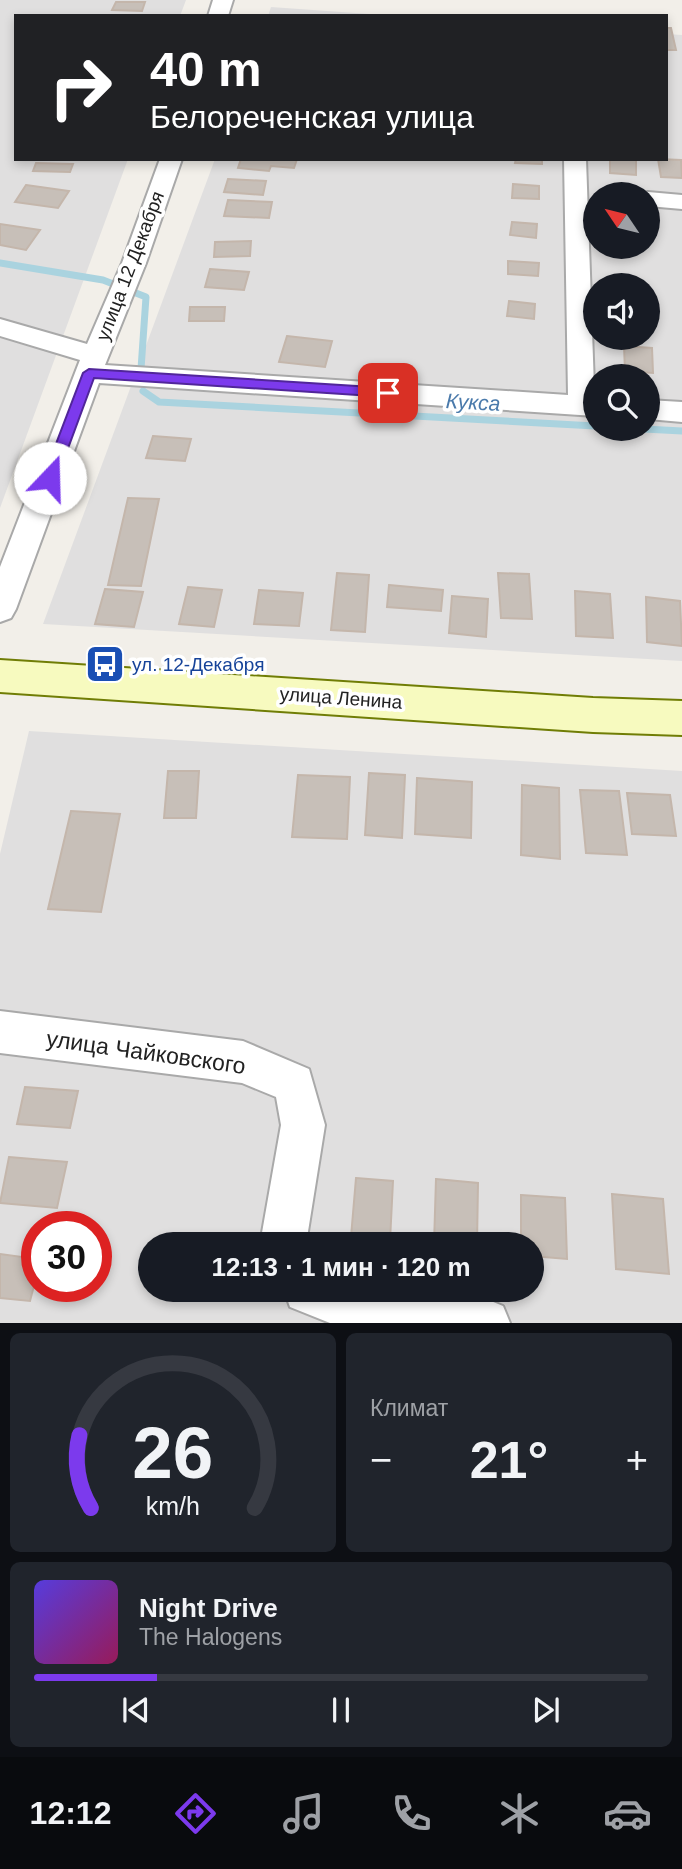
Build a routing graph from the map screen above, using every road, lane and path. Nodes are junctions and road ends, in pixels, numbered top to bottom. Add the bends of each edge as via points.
1 (170, 161) edge
2 (576, 161) edge
3 (583, 185) edge
4 (660, 201) edge
5 (682, 202) edge
6 (587, 259) edge
7 (0, 327) edge
8 (588, 364) edge
9 (92, 365) junction
10 (583, 405) edge
11 (660, 411) edge
12 (682, 412) edge
13 (0, 609) edge
14 (0, 676) edge
15 (682, 719) edge
16 (0, 1032) edge
17 (285, 1232) edge
18 (335, 1302) edge
19 (485, 1323) edge

1 - 9 street, улица 12 Декабря
2 - 3 street
4 - 5 street
6 - 8 street
7 - 9 street
9 - 10 street
9 - 13 street, улица 12 Декабря
11 - 12 street
14 - 15 street, улица Ленина
16 - 17 street, улица Чайковского via 243,1062 294,1084 303,1125
18 - 19 street via 353,1310

